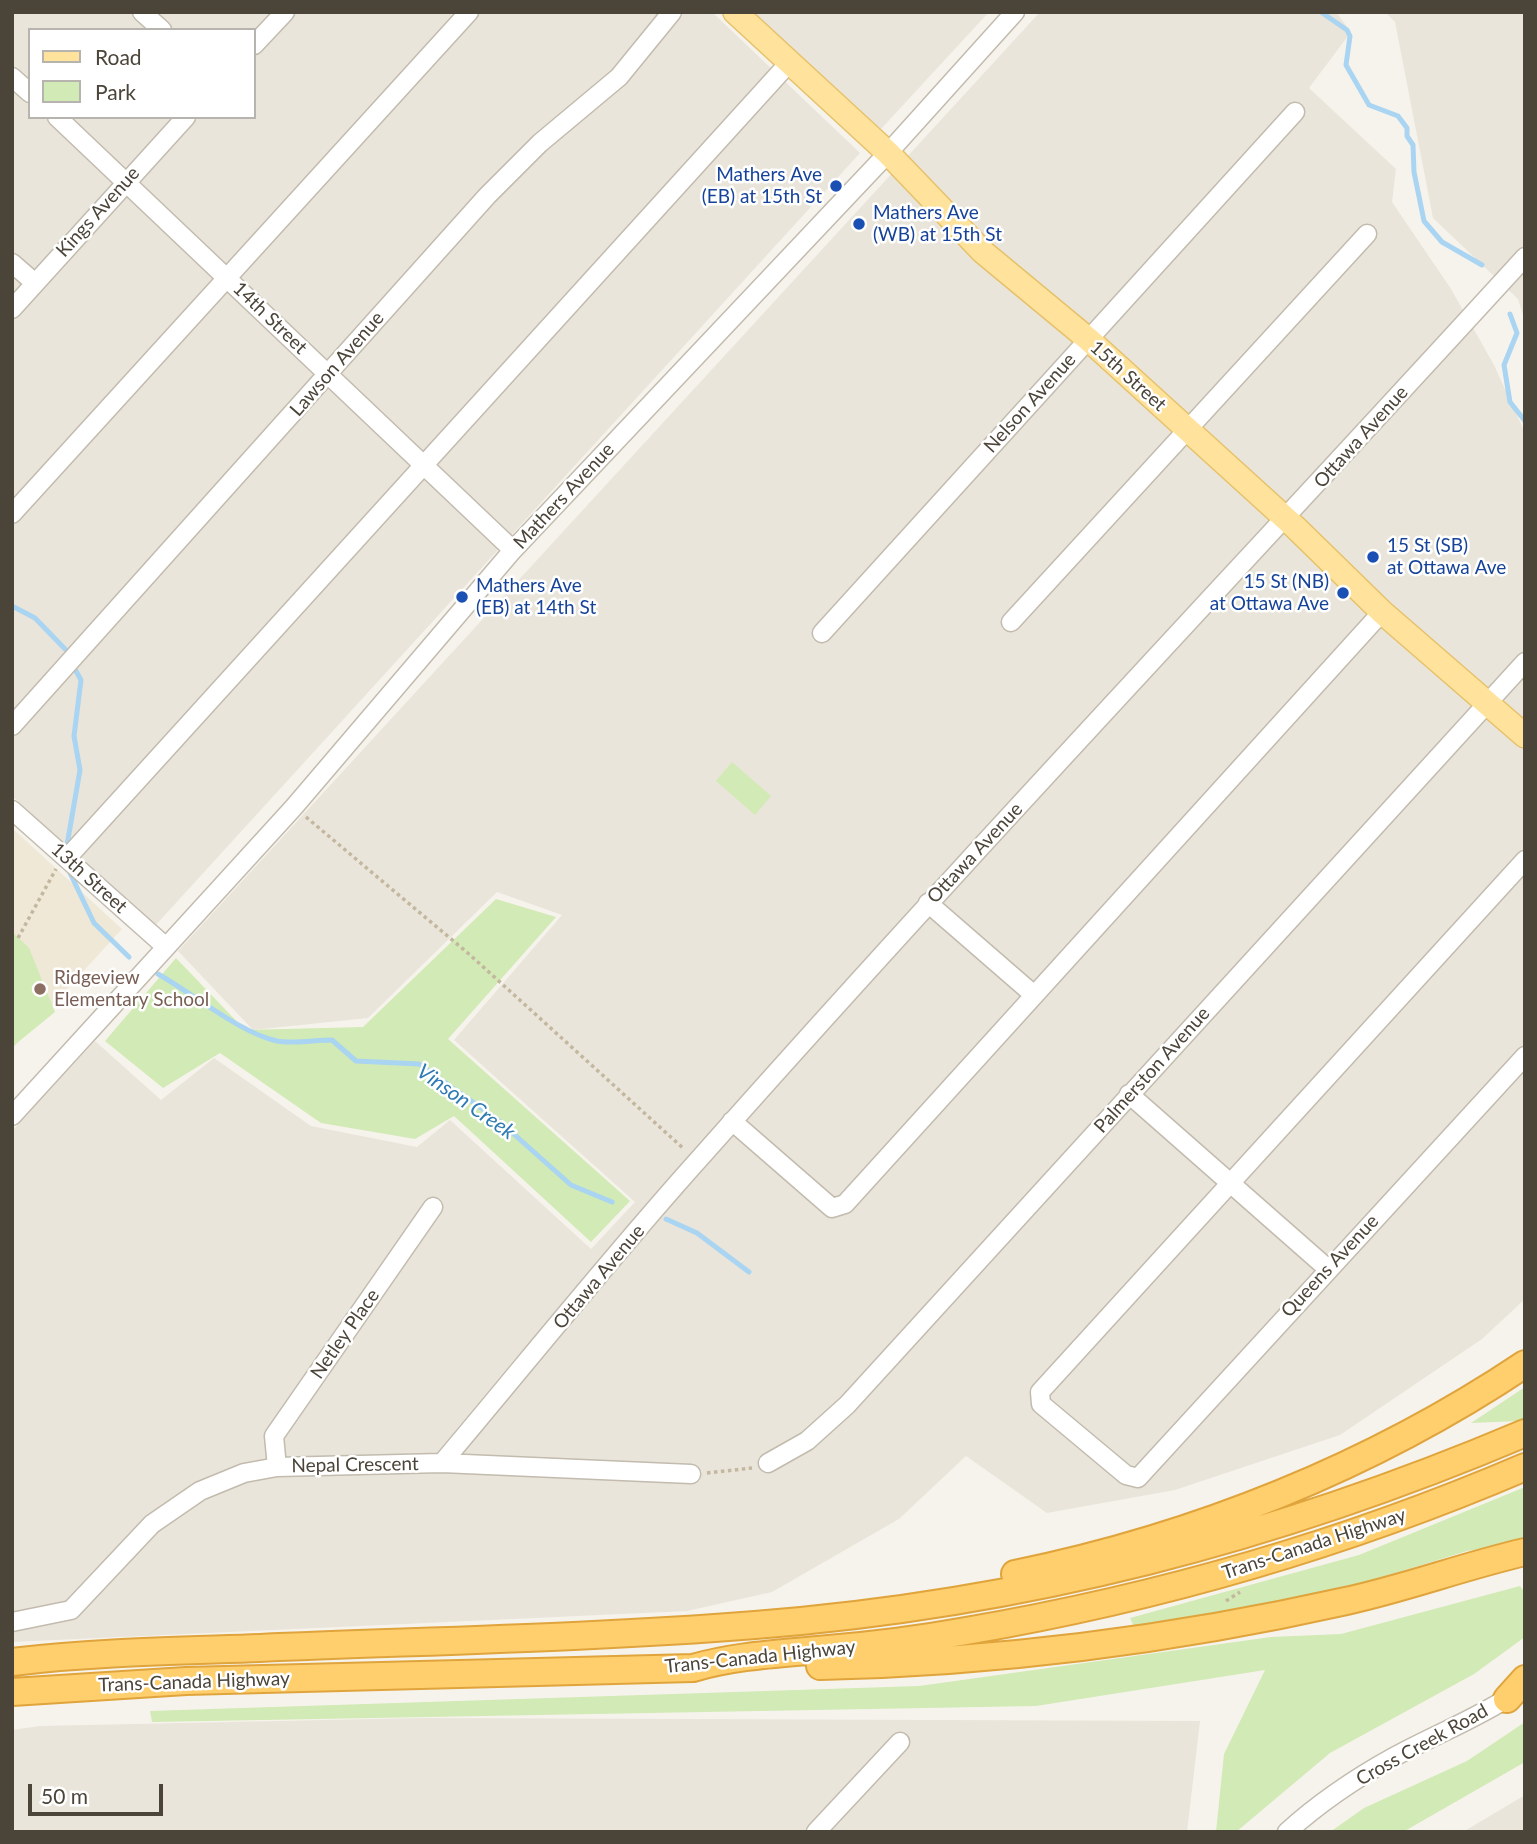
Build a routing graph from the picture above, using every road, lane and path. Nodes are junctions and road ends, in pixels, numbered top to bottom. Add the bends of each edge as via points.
1 (142, 12) edge
2 (285, 12) edge
3 (469, 12) edge
4 (672, 12) edge
5 (735, 12) edge
6 (1015, 12) edge
7 (160, 28) edge
8 (256, 43) edge
9 (788, 64) junction
10 (12, 77) edge
11 (28, 91) edge
12 (1295, 113) dead end
13 (59, 119) edge
14 (184, 119) edge
15 (888, 153) junction
16 (126, 181) junction
17 (1367, 234) dead end
18 (1525, 257) edge
19 (12, 263) edge
20 (228, 279) junction
21 (35, 283) junction
22 (12, 309) edge
23 (1088, 339) junction
24 (327, 373) junction
25 (1186, 429) junction
26 (423, 463) junction
27 (12, 514) edge
28 (1286, 519) junction
29 (513, 550) junction
30 (1382, 612) junction
31 (1011, 622) dead end
32 (822, 633) dead end
33 (1525, 662) edge
34 (1486, 703) junction
35 (12, 726) edge
36 (1525, 736) edge
37 (294, 807) junction
38 (12, 810) edge
39 (66, 858) junction
40 (1525, 860) edge
41 (928, 903) junction
42 (18, 938) dead end
43 (166, 947) junction
44 (1034, 995) junction
45 (1525, 1056) edge
46 (1129, 1094) junction
47 (12, 1116) edge
48 (732, 1121) junction
49 (697, 1161) junction
50 (1229, 1182) junction
51 (433, 1207) dead end
52 (1328, 1269) junction
53 (1525, 1364) edge
54 (1525, 1433) edge
55 (442, 1462) junction
56 (768, 1464) joint
57 (277, 1466) junction
58 (1525, 1467) edge
59 (691, 1474) joint
60 (1525, 1552) edge
61 (1525, 1566) edge
62 (1417, 1583) junction
63 (12, 1622) edge
64 (614, 1634) junction
65 (12, 1662) edge
66 (693, 1668) junction
67 (1525, 1679) edge
68 (12, 1692) edge
69 (1516, 1693) edge
70 (900, 1742) dead end
71 (816, 1832) edge
72 (1287, 1832) edge

1 - 7 street
2 - 8 street
3 - 20 street
4 - 24 street, Lawson Avenue via 619,77 540,143 487,196
5 - 9 main road, 15th Street
6 - 15 street, Mathers Avenue
9 - 15 main road, 15th Street
9 - 26 street
10 - 11 street
12 - 23 street, Nelson Avenue
13 - 16 street, 14th Street
14 - 16 street, Kings Avenue
15 - 23 main road, 15th Street via 983,252
15 - 29 street, Mathers Avenue
16 - 20 street, 14th Street
16 - 21 street, Kings Avenue
17 - 25 street
18 - 28 street, Ottawa Avenue
19 - 21 street
20 - 24 street, 14th Street
20 - 27 street
21 - 22 street, Kings Avenue
23 - 25 main road, 15th Street
23 - 32 street, Nelson Avenue
24 - 26 street, 14th Street
24 - 35 street, Lawson Avenue
25 - 28 main road, 15th Street
25 - 31 street
26 - 29 street, 14th Street
26 - 39 street
28 - 30 main road, 15th Street
28 - 41 street, Ottawa Avenue
29 - 37 street, Mathers Avenue
30 - 34 main road, 15th Street
30 - 44 street
33 - 34 street, Palmerston Avenue
34 - 36 main road, 15th Street
34 - 46 street, Palmerston Avenue
37 - 43 street, Mathers Avenue
37 - 49 path via 469,954
38 - 39 street, 13th Street
39 - 42 path via 52,874
39 - 43 street, 13th Street
40 - 50 street
41 - 44 street
41 - 48 street, Ottawa Avenue
43 - 47 street, Mathers Avenue
44 - 48 street via 845,1204 832,1208
45 - 52 street, Queens Avenue
46 - 50 street
46 - 56 street, Palmerston Avenue via 847,1405 807,1441
48 - 49 street, Ottawa Avenue
49 - 55 street, Ottawa Avenue
50 - 52 street
50 - 52 street, Queens Avenue via 1040,1392 1041,1404 1126,1475 1138,1478
51 - 57 street, Netley Place via 274,1436
53 - 64 highway via 1460,1405 1344,1466 1285,1493 1154,1538 958,1586
54 - 64 highway, Trans-Canada Highway via 1288,1523 1081,1578 866,1614
55 - 57 street, Nepal Crescent
55 - 59 street, Nepal Crescent
56 - 59 path via 744,1471
57 - 63 street, Nepal Crescent via 244,1473 200,1491 152,1524 71,1610
58 - 66 highway, Trans-Canada Highway via 1362,1531 1167,1590 961,1632 728,1657
60 - 62 highway
61 - 62 highway
62 - 66 highway via 1233,1624 1037,1653 896,1664
64 - 65 highway, Trans-Canada Highway via 171,1651
66 - 68 highway, Trans-Canada Highway via 186,1681
67 - 69 highway
69 - 72 street, Cross Creek Road via 1394,1757
70 - 71 street

